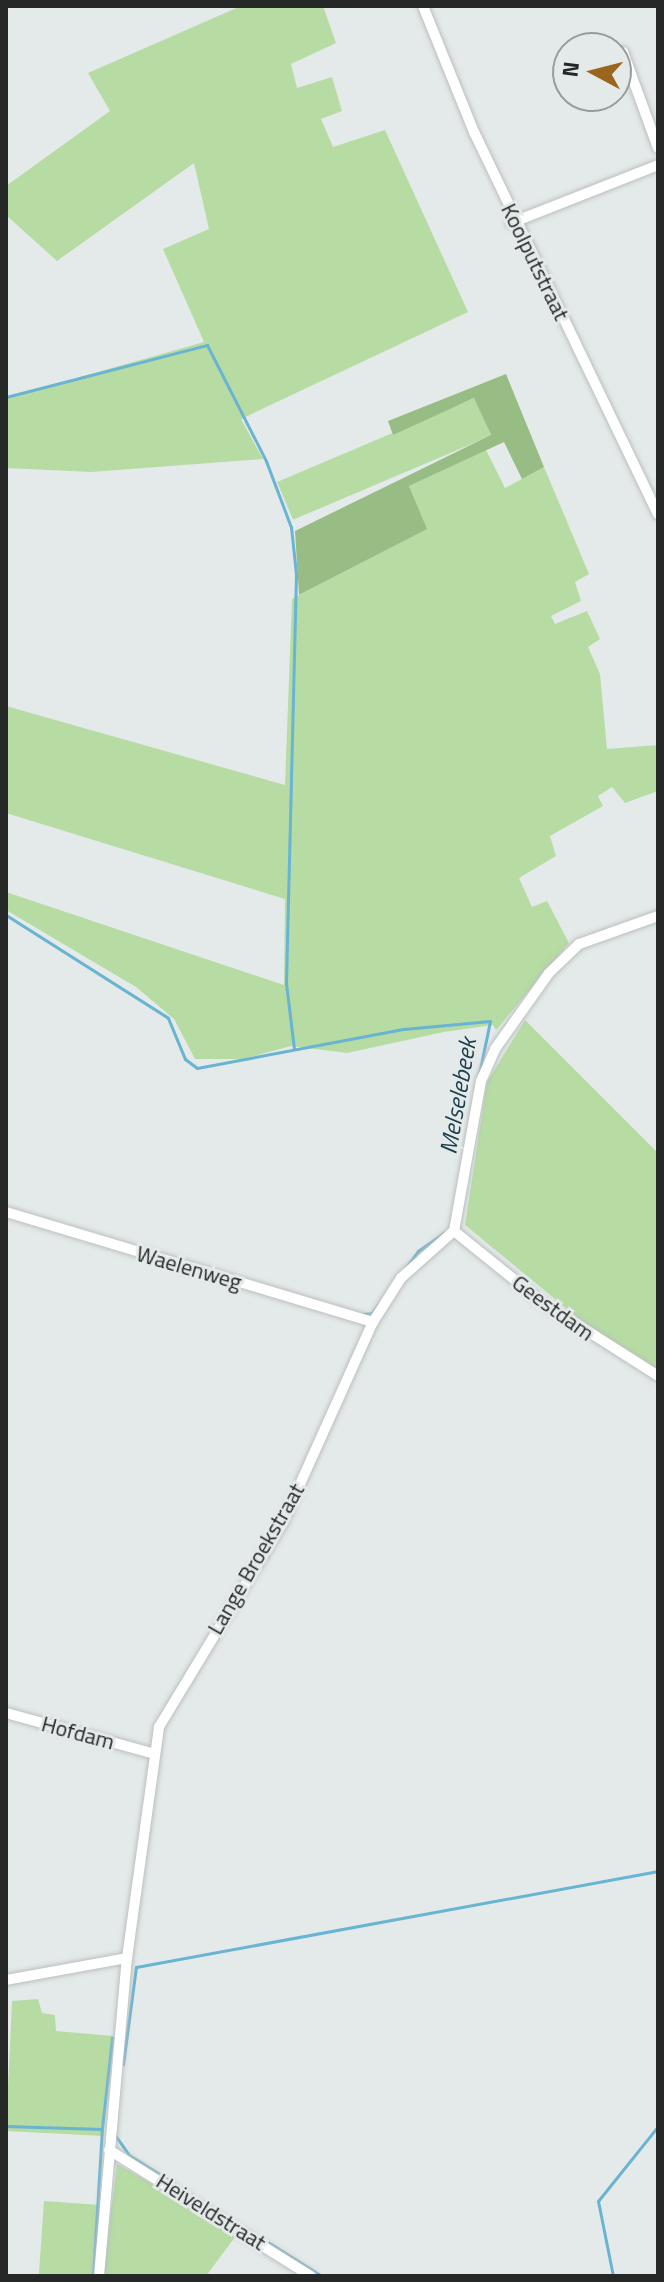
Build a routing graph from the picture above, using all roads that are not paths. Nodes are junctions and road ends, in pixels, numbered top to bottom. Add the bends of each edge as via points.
1 (423, 6) edge
2 (632, 77) edge
3 (658, 148) edge
4 (658, 165) edge
5 (513, 222) junction
6 (658, 514) edge
7 (658, 916) edge
8 (6, 1212) edge
9 (454, 1231) junction
10 (373, 1322) junction
11 (658, 1376) edge
12 (6, 1713) edge
13 (151, 1753) junction
14 (127, 1958) junction
15 (6, 1980) edge
16 (109, 2150) junction
17 (99, 2276) edge
18 (311, 2276) edge

1 - 5 street, Koolputstraat
2 - 3 street
4 - 5 street
5 - 6 street, Koolputstraat
7 - 9 street via 579,944 549,973 495,1049 481,1081
8 - 10 street, Waelenweg
9 - 10 street, Lange Broekstraat via 401,1278
9 - 11 street, Geestdam via 542,1302
10 - 13 street, Lange Broekstraat via 283,1522 159,1727
12 - 13 street, Hofdam
13 - 14 street, Lange Broekstraat
14 - 15 street
14 - 16 street, Lange Broekstraat
16 - 17 street, Lange Broekstraat
16 - 18 street, Heiveldstraat

